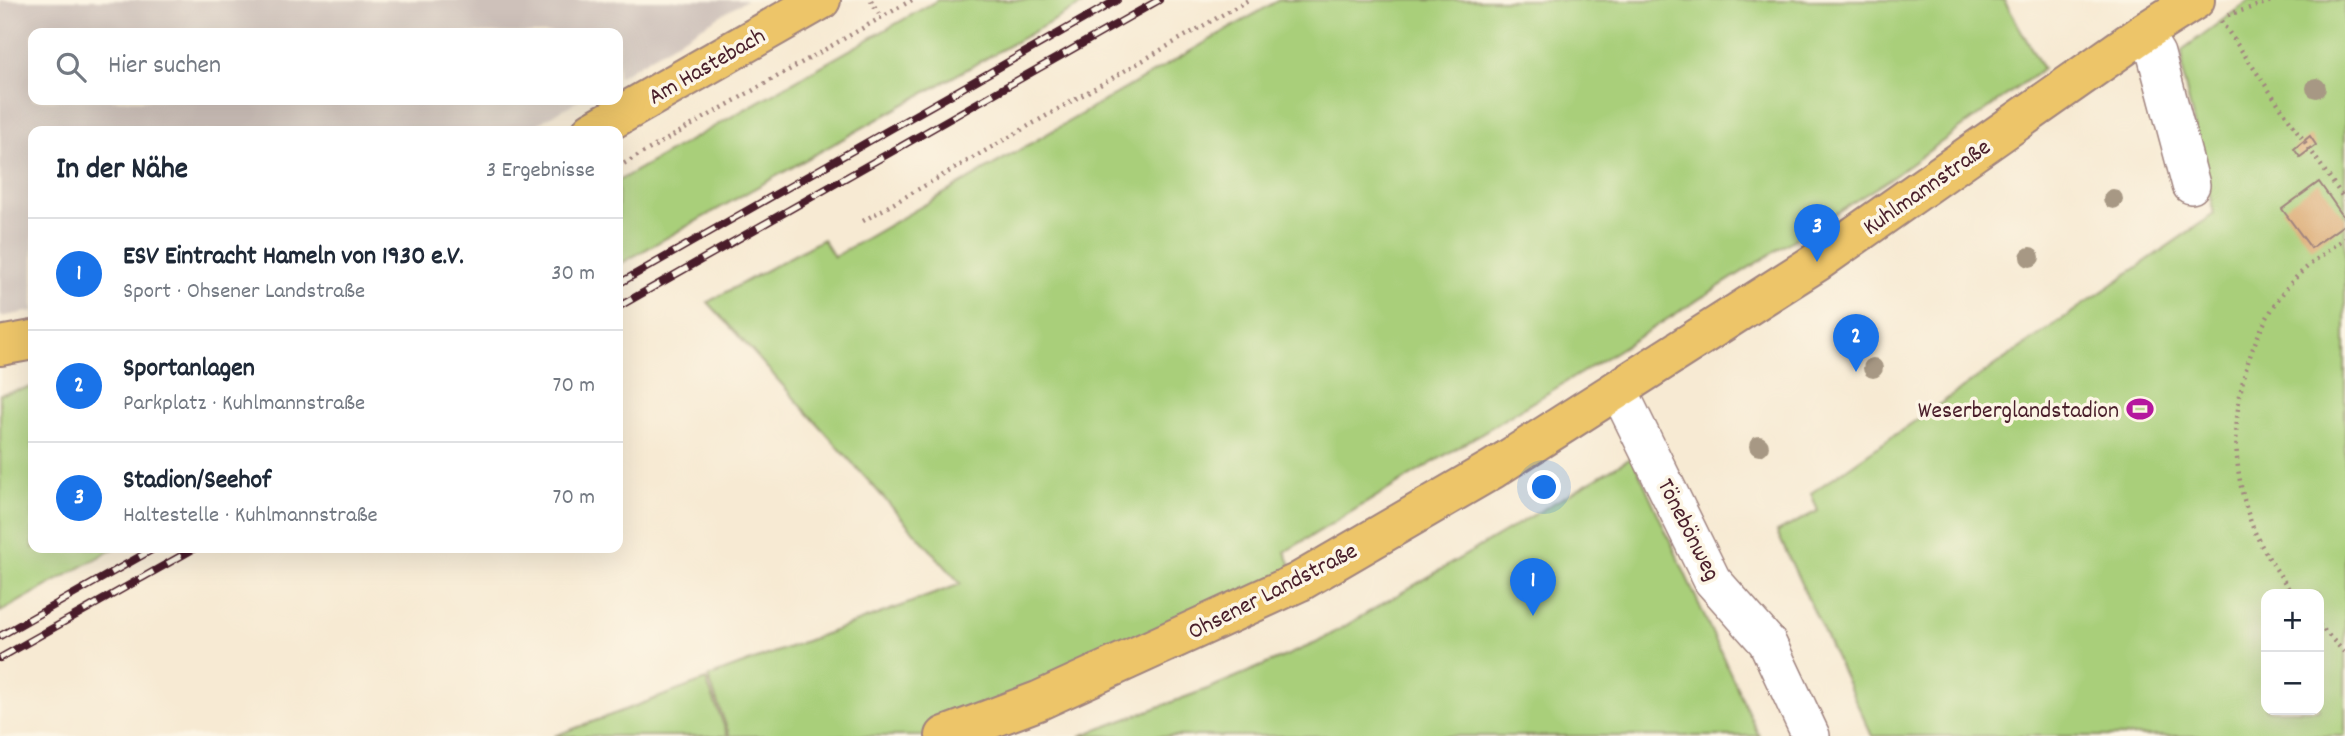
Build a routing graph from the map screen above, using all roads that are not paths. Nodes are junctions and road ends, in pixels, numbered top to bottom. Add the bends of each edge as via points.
1 (820, 0) edge
2 (2207, 9) edge
3 (2143, 33) junction
4 (601, 126) edge
5 (2191, 185) dead end
6 (28, 341) edge
7 (0, 346) edge
8 (1618, 389) junction
9 (946, 736) edge
10 (1811, 736) edge

1 - 4 main road, Am Hastebach
2 - 3 main road, Kuhlmannstraße
3 - 5 lane via 2156,54
3 - 8 main road, Kuhlmannstraße via 1817,262
6 - 7 main road
8 - 9 main road, Ohsener Landstraße via 1493,469 1298,582 1038,701
8 - 10 lane, Tönebönweg via 1712,580 1768,642

